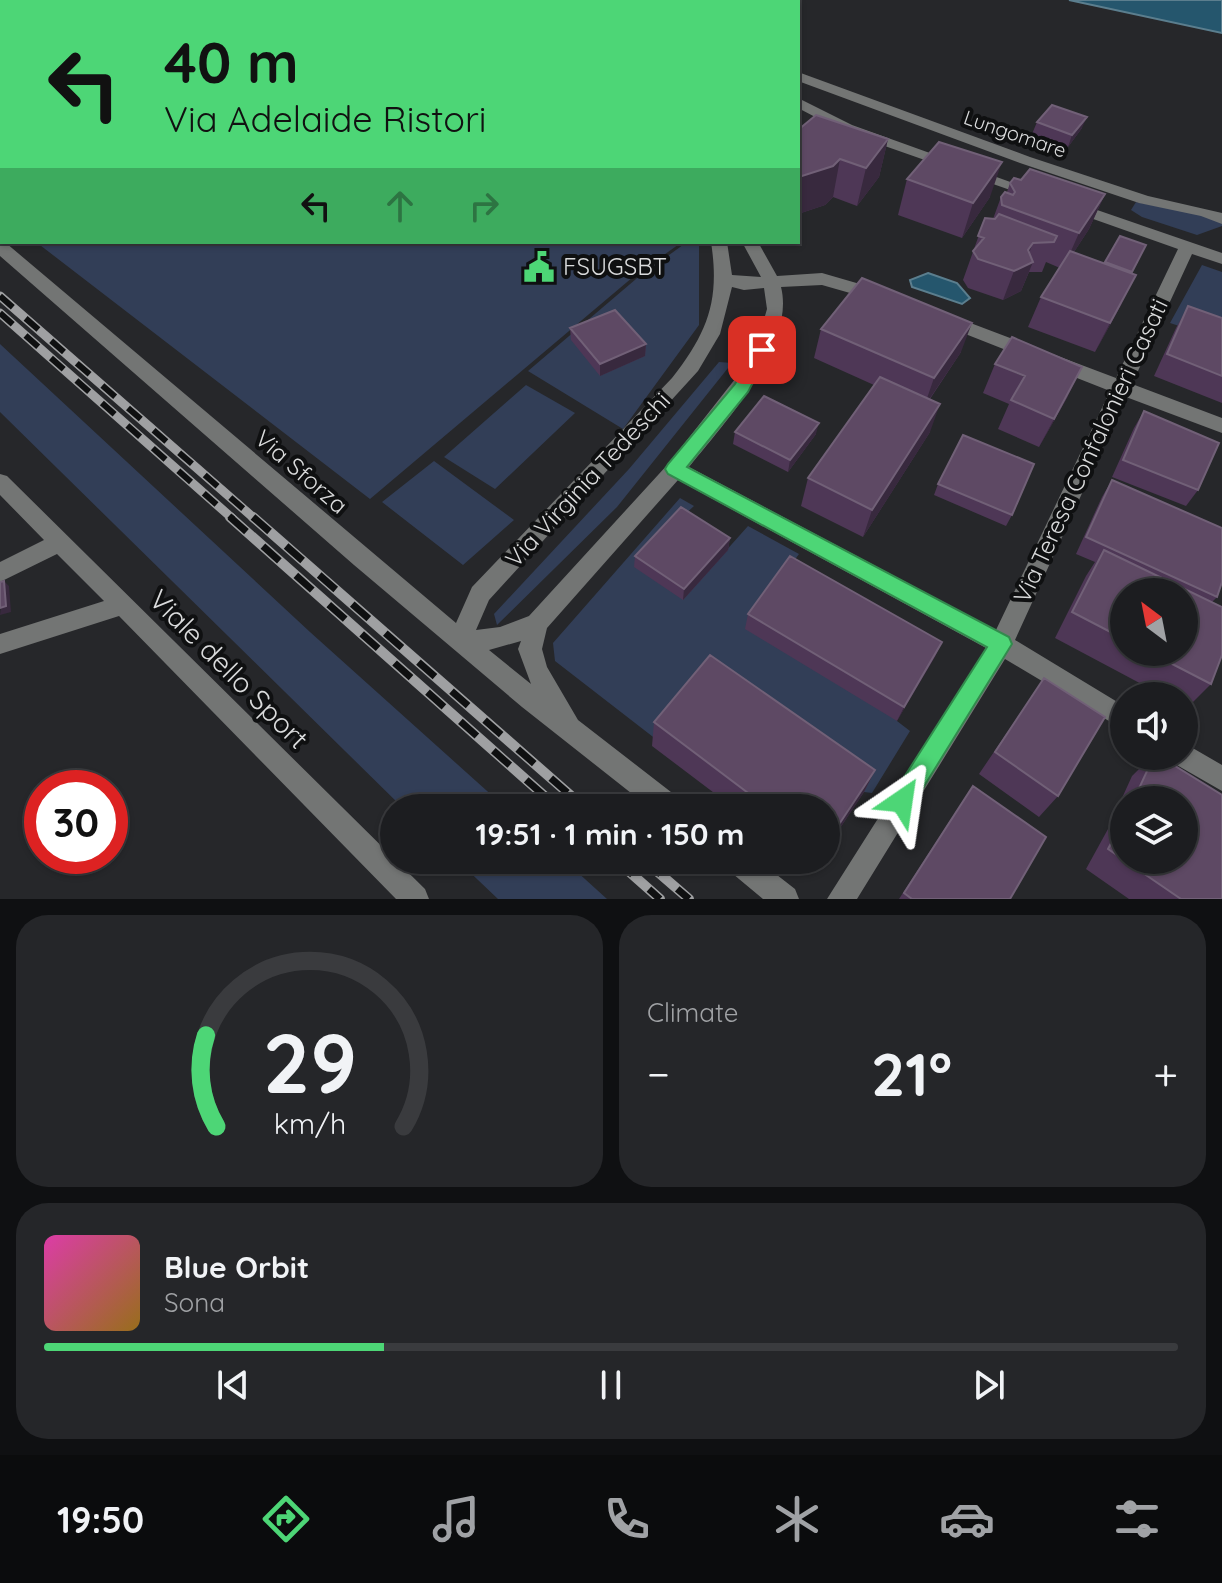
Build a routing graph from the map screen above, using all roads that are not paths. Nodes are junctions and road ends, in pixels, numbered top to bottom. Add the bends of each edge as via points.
1 (800, 77) edge
2 (800, 103) edge
3 (1222, 219) edge
4 (719, 244) edge
5 (751, 244) edge
6 (0, 247) edge
7 (1187, 247) junction
8 (1222, 259) edge
9 (724, 272) junction
10 (768, 273) junction
11 (891, 299) edge
12 (933, 315) edge
13 (1122, 388) junction
14 (1222, 426) edge
15 (675, 469) junction
16 (0, 482) edge
17 (60, 542) junction
18 (0, 573) edge
19 (123, 605) junction
20 (537, 623) junction
21 (461, 639) junction
22 (0, 644) edge
23 (1001, 644) junction
24 (1110, 710) edge
25 (572, 729) junction
26 (1198, 764) edge
27 (1222, 779) edge
28 (653, 794) edge
29 (754, 874) edge
30 (415, 899) edge
31 (785, 899) edge
32 (841, 899) edge

1 - 3 street, Lungomare via 1025,160
2 - 7 street via 847,128
4 - 9 street, Via Virginia Tedeschi
5 - 10 street
6 - 21 street, Via Sforza
7 - 8 street
7 - 13 street, Via Teresa Confalonieri Casati
9 - 10 street via 744,284
9 - 21 street, Via Virginia Tedeschi via 706,349 480,594
10 - 11 street via 822,279
10 - 15 street via 776,310 772,331 741,388
12 - 13 street
13 - 14 street
13 - 23 street, Via Teresa Confalonieri Casati
15 - 20 street
15 - 23 street
16 - 17 street, Viale dello Sport
17 - 18 street
17 - 19 street, Viale dello Sport
19 - 22 street
19 - 30 street, Viale dello Sport
20 - 21 street via 506,638
20 - 25 street via 530,649 536,671
21 - 25 street, Via Sforza
23 - 24 street
23 - 32 street, Via Teresa Confalonieri Casati
25 - 28 street, Via Sforza
26 - 27 street
29 - 31 street

